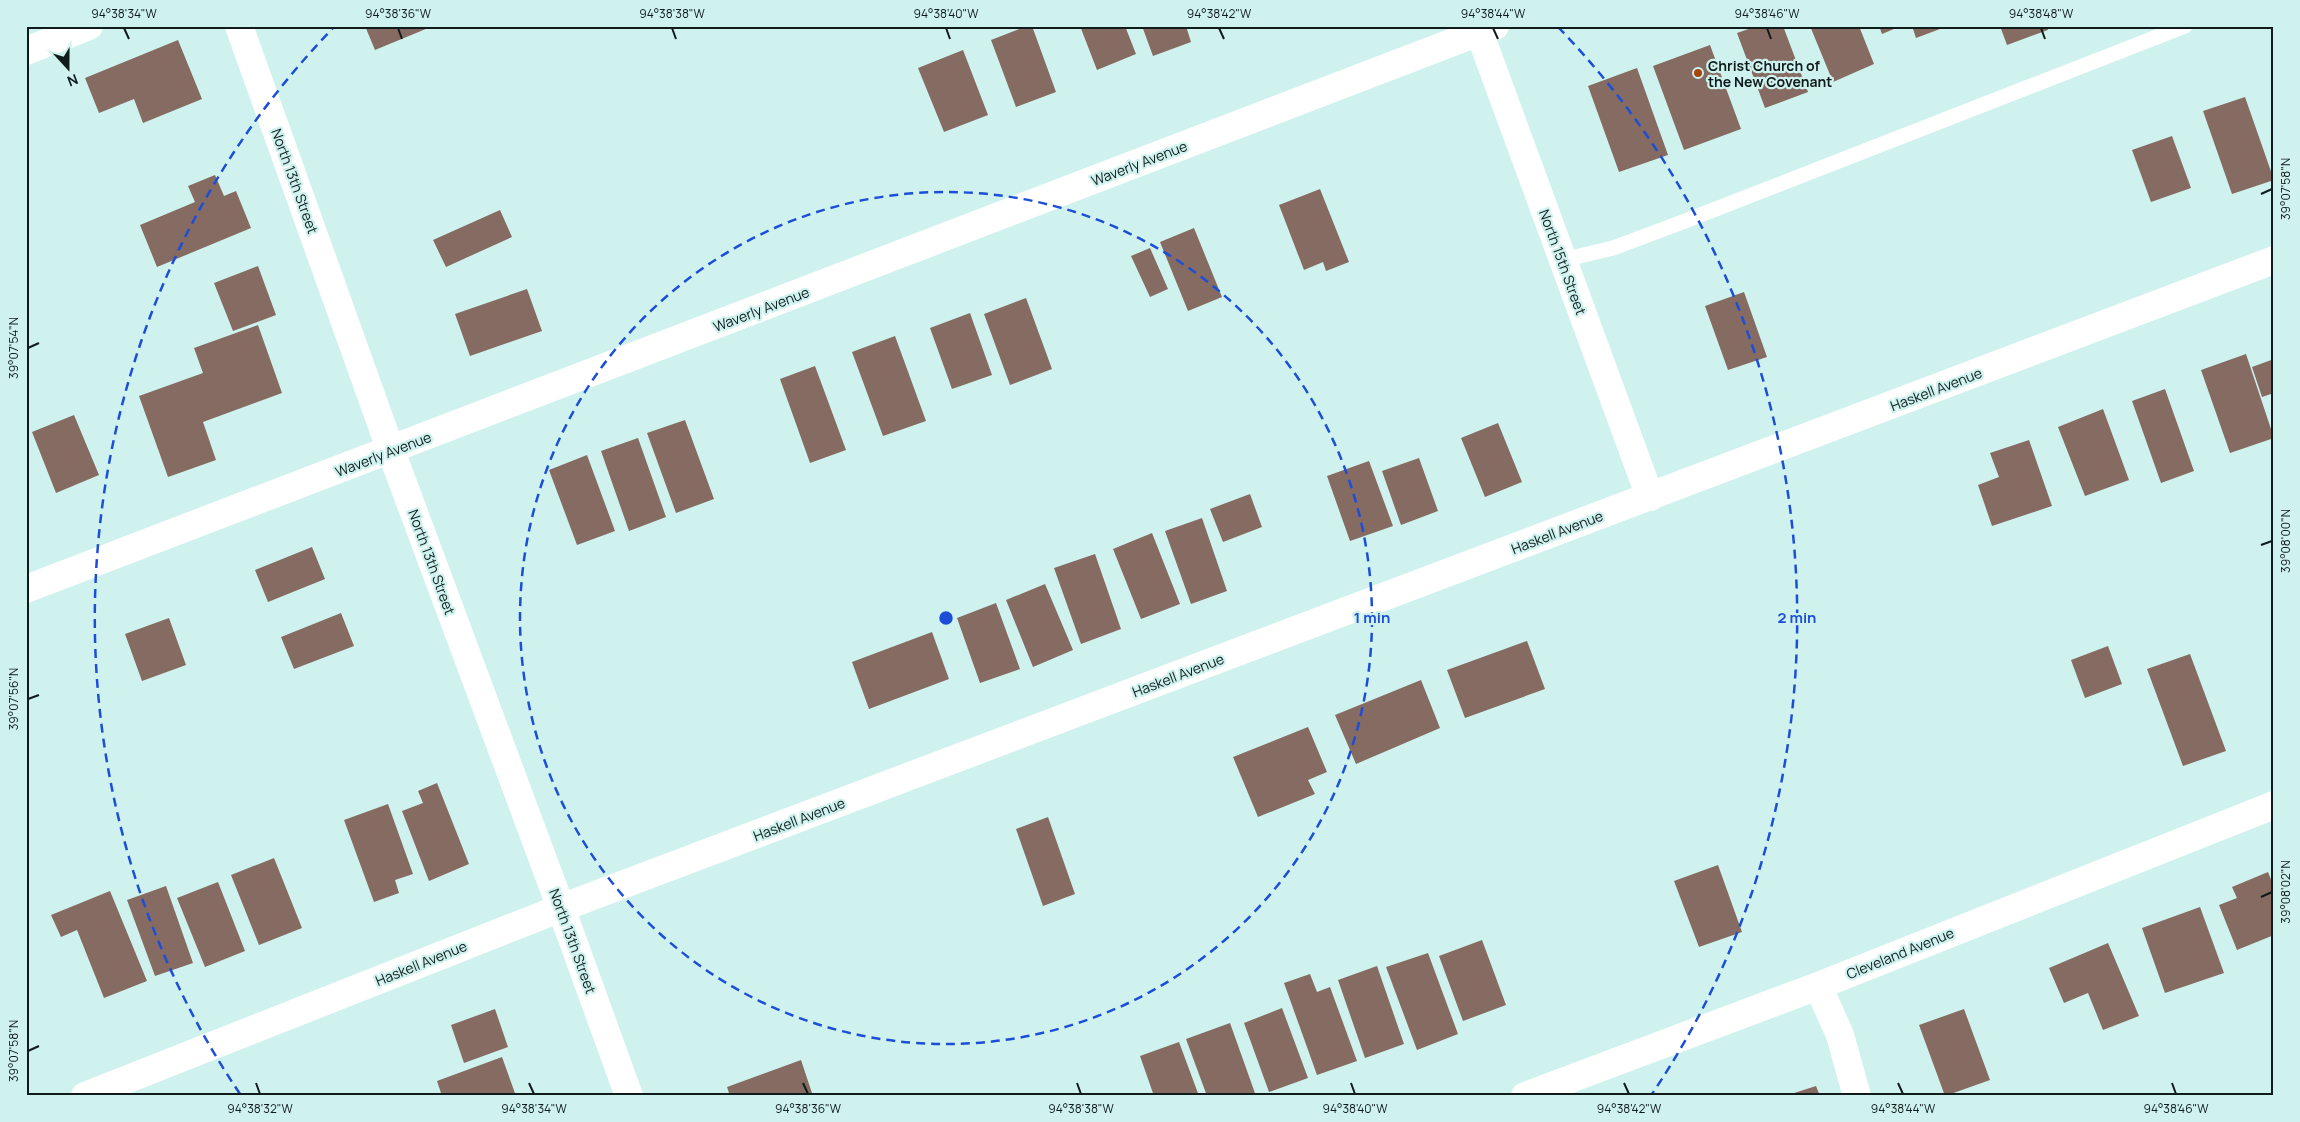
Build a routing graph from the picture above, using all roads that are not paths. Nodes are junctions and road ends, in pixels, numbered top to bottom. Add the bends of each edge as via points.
1 (89, 26) edge
2 (239, 26) edge
3 (2185, 26) edge
4 (1484, 28) edge
5 (26, 51) edge
6 (1563, 260) junction
7 (2274, 260) edge
8 (391, 451) junction
9 (1650, 497) junction
10 (26, 589) edge
11 (2274, 805) edge
12 (561, 908) junction
13 (1818, 986) junction
14 (85, 1096) edge
15 (629, 1096) edge
16 (1525, 1096) edge
17 (1857, 1096) edge

1 - 5 street
2 - 8 street, North 13th Street
3 - 6 lane via 1680,223 1613,248
4 - 6 street, North 15th Street
4 - 8 street, Waverly Avenue
6 - 9 street, North 15th Street
7 - 9 street, Haskell Avenue
8 - 10 street, Waverly Avenue
8 - 12 street, North 13th Street
9 - 12 street, Haskell Avenue
11 - 13 street, Cleveland Avenue
12 - 14 street, Haskell Avenue
12 - 15 street, North 13th Street
13 - 16 street, Cleveland Avenue
13 - 17 street via 1840,1035

